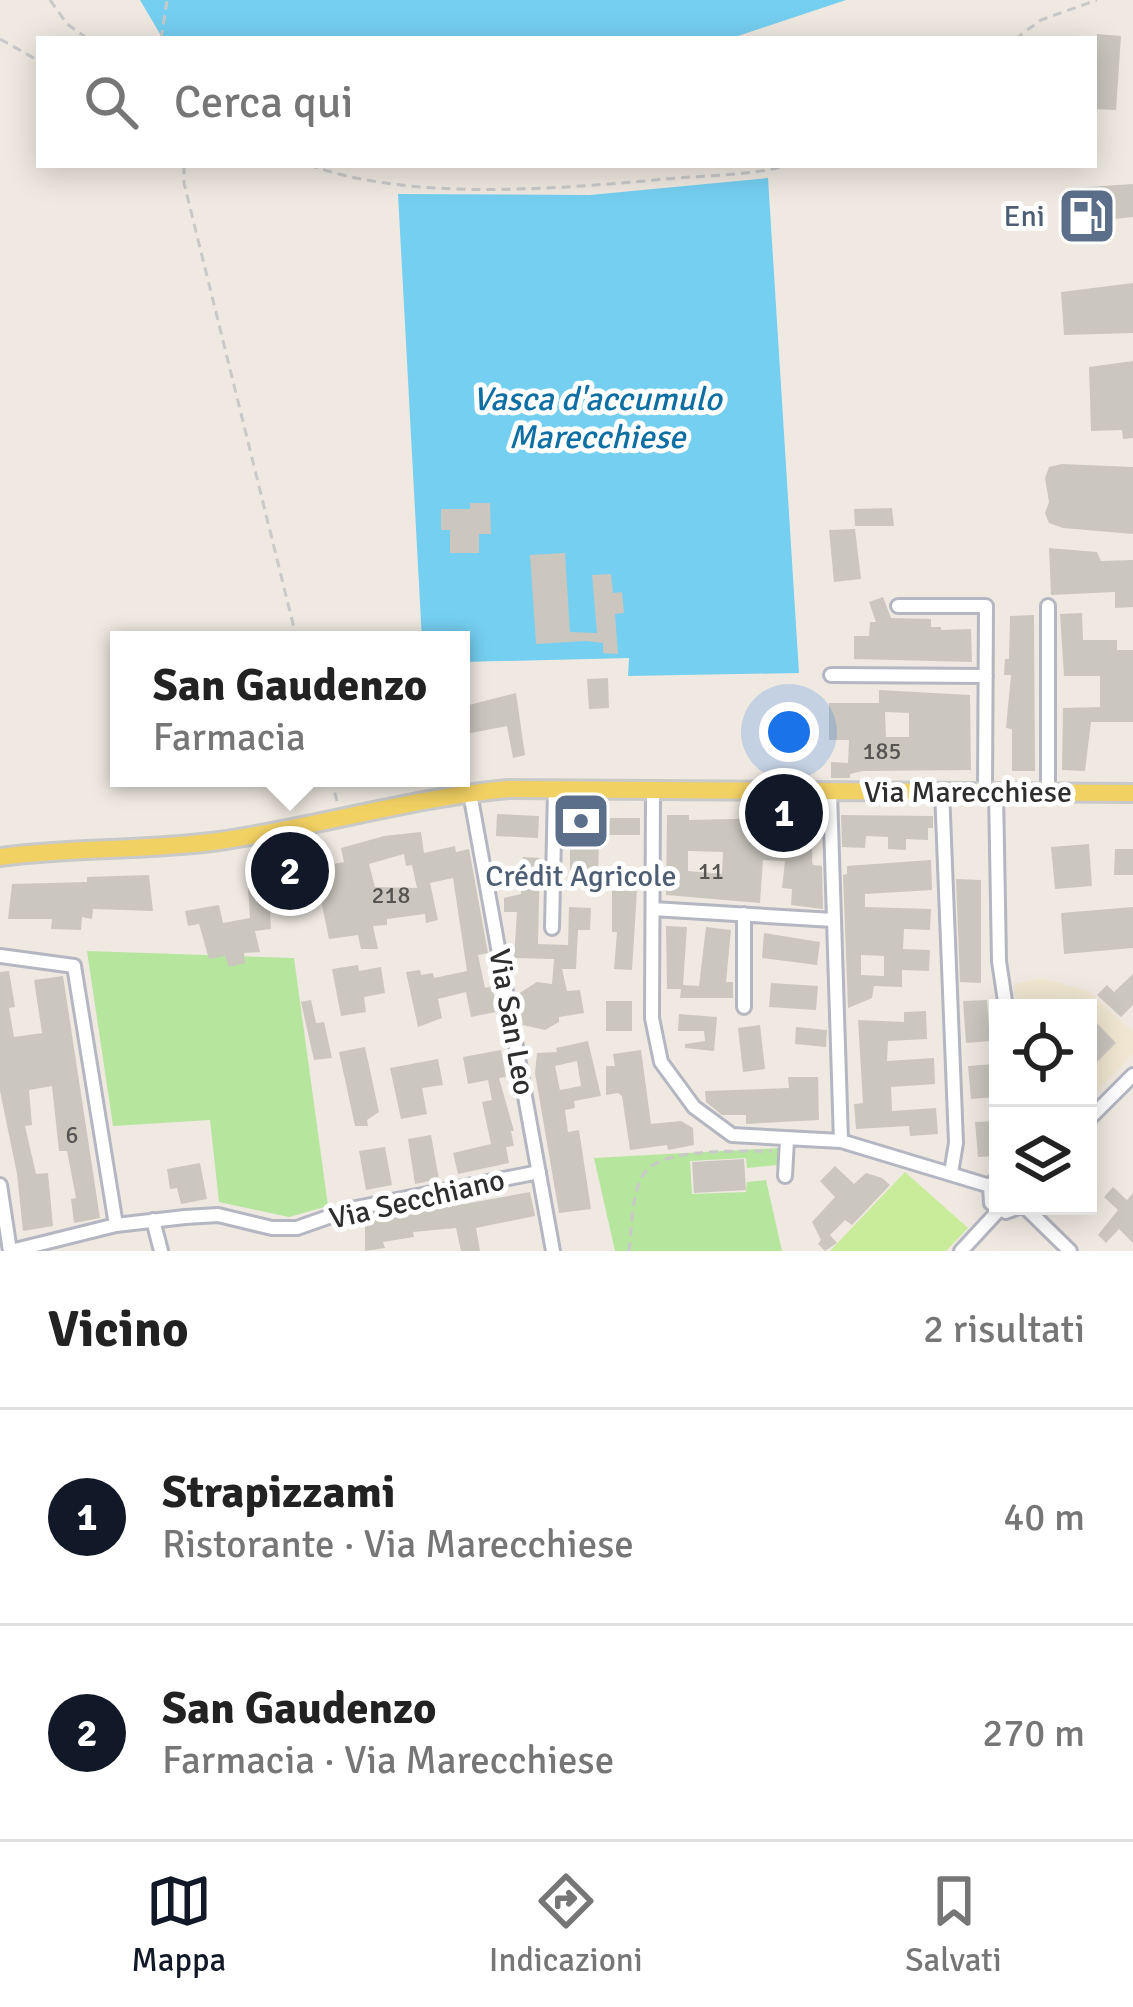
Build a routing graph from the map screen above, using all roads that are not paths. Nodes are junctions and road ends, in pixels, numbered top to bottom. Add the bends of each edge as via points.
1 (898, 606) dead end
2 (1048, 606) dead end
3 (831, 675) dead end
4 (986, 676) junction
5 (1133, 779) edge
6 (555, 790) junction
7 (653, 790) junction
8 (941, 790) junction
9 (990, 791) junction
10 (1058, 791) junction
11 (470, 793) junction
12 (830, 793) junction
13 (1133, 793) edge
14 (6, 854) edge
15 (653, 909) junction
16 (744, 914) junction
17 (833, 920) junction
18 (552, 928) dead end
19 (0, 956) edge
20 (1005, 999) edge
21 (744, 1006) dead end
22 (1133, 1076) edge
23 (1097, 1111) edge
24 (841, 1141) junction
25 (786, 1145) junction
26 (539, 1172) junction
27 (951, 1173) junction
28 (785, 1176) dead end
29 (989, 1180) edge
30 (0, 1185) edge
31 (995, 1215) edge
32 (1032, 1215) edge
33 (153, 1220) junction
34 (116, 1225) junction
35 (11, 1251) edge
36 (161, 1251) edge
37 (553, 1251) edge
38 (962, 1251) edge
39 (1070, 1251) edge

1 - 4 street via 986,606
2 - 10 street
3 - 4 street
4 - 9 street
5 - 10 main road
6 - 7 main road, Via Marecchiese
6 - 11 main road, Via Marecchiese
6 - 18 street
7 - 12 main road, Via Marecchiese
7 - 15 street
8 - 9 main road, Via Marecchiese
8 - 12 main road, Via Marecchiese
8 - 27 street
9 - 10 main road, Via Marecchiese
9 - 20 street
10 - 13 main road, Via Marecchiese
11 - 14 main road, Via Marecchiese via 213,842
11 - 26 street, Via San Leo
12 - 17 street
15 - 16 street
15 - 25 street via 652,1018 661,1062 694,1107 732,1135
16 - 17 street
16 - 21 street
17 - 24 street
19 - 34 street via 74,967
22 - 23 street
24 - 25 street
24 - 27 street
25 - 28 street
26 - 33 street, Via Secchiano via 352,1209 297,1228 218,1215
26 - 37 street, Via San Leo
27 - 29 street
30 - 35 street
31 - 38 street
32 - 39 street
33 - 34 street, Via Secchiano
33 - 36 street
34 - 35 street, Via Secchiano

